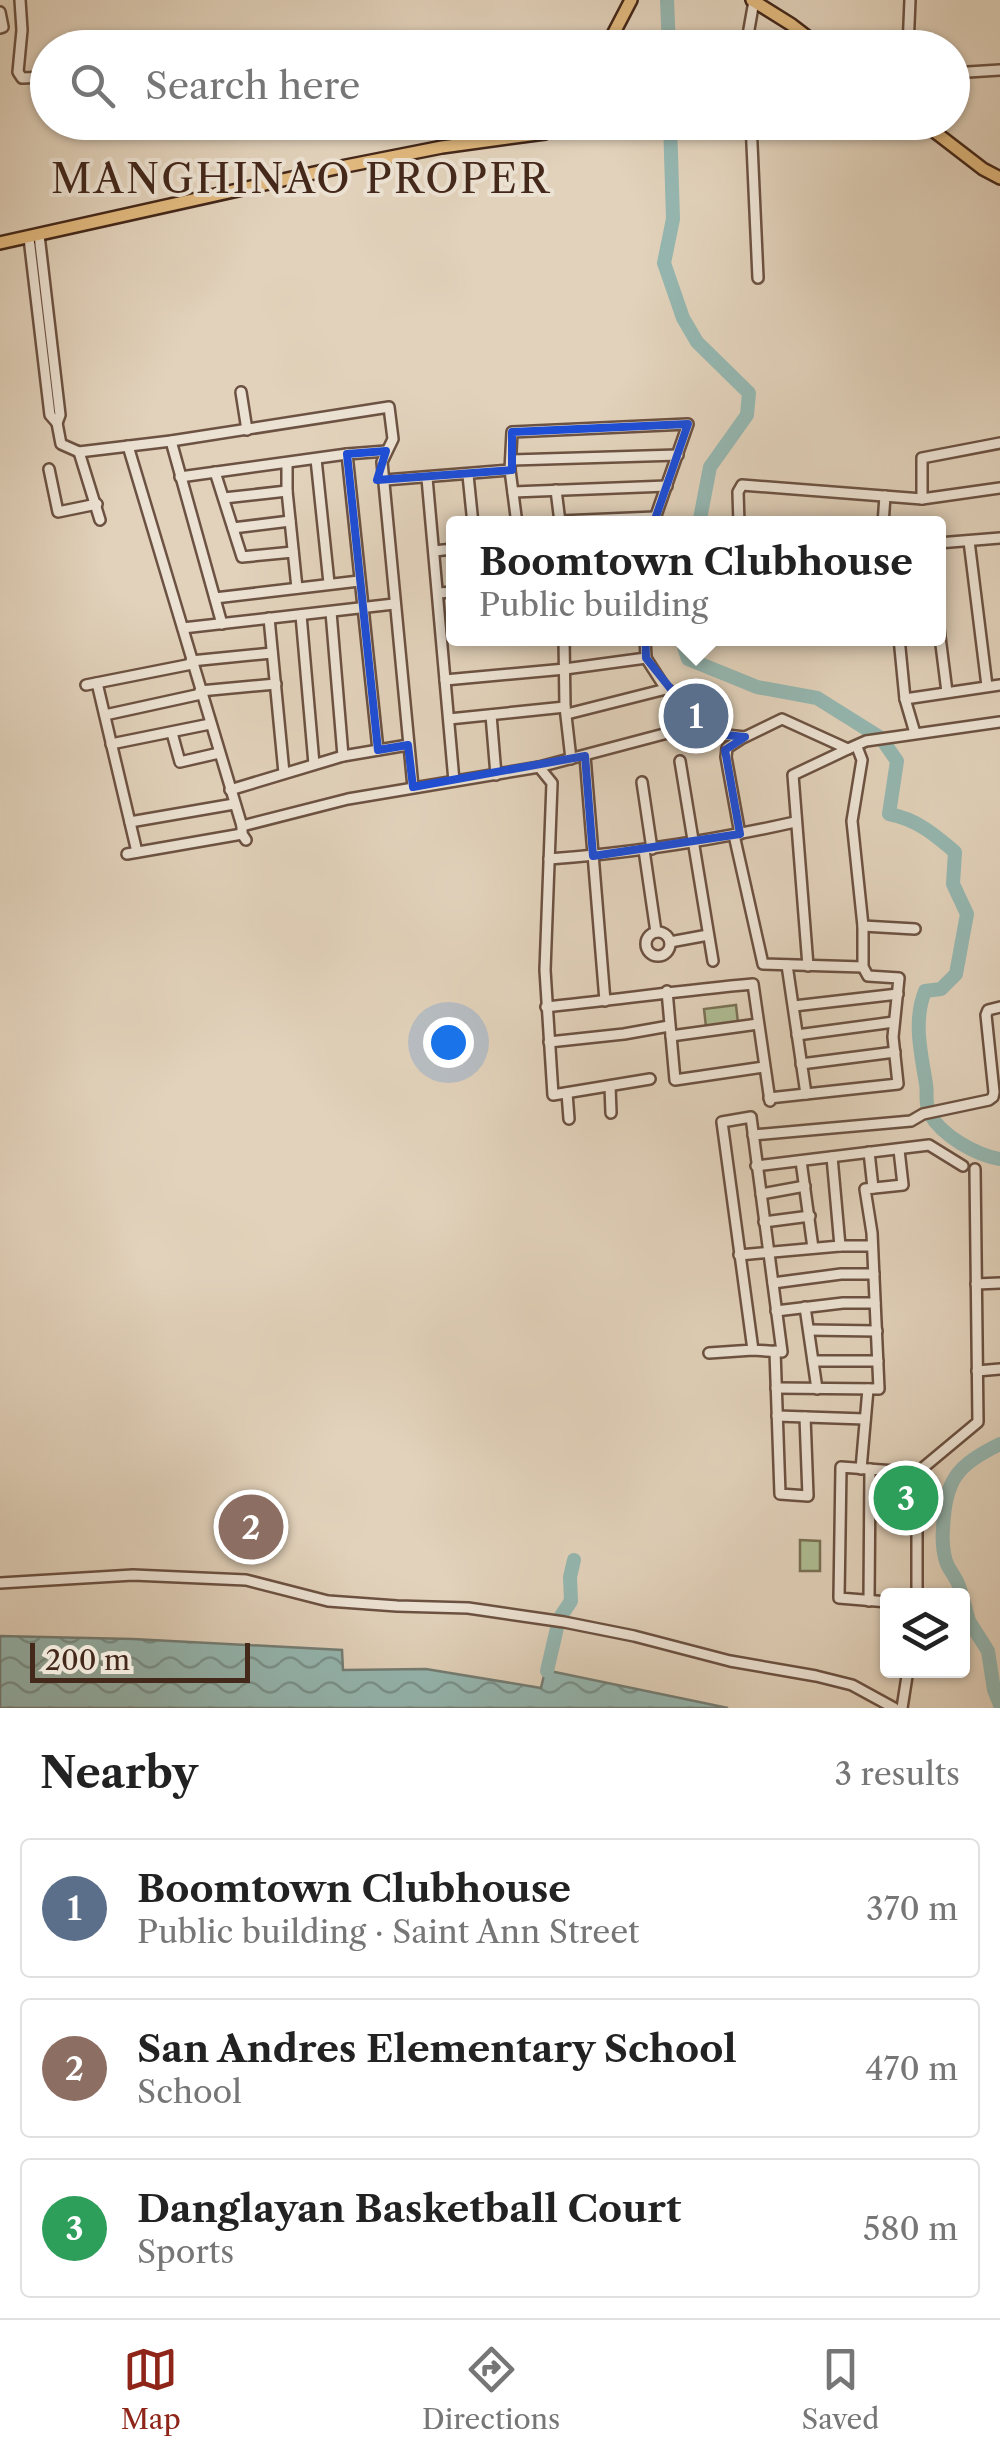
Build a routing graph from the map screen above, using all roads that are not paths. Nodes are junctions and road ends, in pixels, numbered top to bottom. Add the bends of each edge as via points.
1 (20, 0) edge
2 (631, 0) edge
3 (753, 0) edge
4 (910, 0) edge
5 (0, 12) edge
6 (0, 28) edge
7 (615, 30) edge
8 (749, 30) edge
9 (800, 30) edge
10 (909, 30) edge
11 (1000, 70) edge
12 (970, 71) edge
13 (30, 78) edge
14 (493, 140) edge
15 (752, 140) edge
16 (945, 140) edge
17 (1000, 178) edge
18 (34, 236) junction
19 (0, 243) edge
20 (758, 278) dead end
21 (241, 392) dead end
22 (247, 430) junction
23 (171, 441) junction
24 (1000, 443) edge
25 (128, 446) junction
26 (386, 451) junction
27 (79, 452) junction
28 (347, 454) junction
29 (678, 455) junction
30 (316, 459) junction
31 (286, 463) junction
32 (511, 465) junction
33 (49, 469) dead end
34 (215, 472) junction
35 (468, 475) junction
36 (180, 477) junction
37 (427, 478) junction
38 (385, 480) junction
39 (667, 486) junction
40 (1000, 488) edge
41 (556, 490) junction
42 (287, 491) junction
43 (513, 492) junction
44 (886, 496) junction
45 (224, 498) junction
46 (922, 499) junction
47 (97, 504) junction
48 (472, 516) edge
49 (515, 516) edge
50 (559, 516) edge
51 (656, 516) edge
52 (738, 516) edge
53 (884, 516) edge
54 (100, 520) dead end
55 (290, 521) junction
56 (233, 528) junction
57 (1000, 538) edge
58 (970, 541) junction
59 (946, 542) edge
60 (446, 551) edge
61 (293, 552) junction
62 (434, 552) junction
63 (358, 581) junction
64 (329, 583) junction
65 (297, 588) junction
66 (446, 592) edge
67 (438, 593) junction
68 (215, 598) junction
69 (394, 604) junction
70 (362, 608) junction
71 (331, 612) junction
72 (301, 616) junction
73 (269, 618) junction
74 (222, 624) junction
75 (183, 628) junction
76 (441, 635) junction
77 (446, 635) edge
78 (564, 646) edge
79 (645, 646) edge
80 (900, 646) edge
81 (942, 646) edge
82 (272, 652) junction
83 (646, 658) junction
84 (192, 662) junction
85 (565, 670) junction
86 (444, 680) junction
87 (276, 684) junction
88 (1000, 685) edge
89 (988, 686) junction
90 (666, 689) junction
91 (948, 692) junction
92 (201, 693) junction
93 (905, 700) junction
94 (566, 711) junction
95 (105, 715) junction
96 (491, 715) junction
97 (449, 719) junction
98 (1000, 722) edge
99 (210, 724) junction
100 (678, 730) junction
101 (172, 733) junction
102 (915, 733) junction
103 (744, 737) junction
104 (112, 744) junction
105 (408, 745) junction
106 (853, 748) junction
107 (378, 750) junction
108 (219, 753) junction
109 (344, 756) junction
110 (584, 756) junction
111 (570, 760) junction
112 (680, 761) dead end
113 (314, 764) junction
114 (539, 767) junction
115 (284, 773) junction
116 (496, 775) junction
117 (454, 782) junction
118 (642, 782) dead end
119 (413, 787) junction
120 (230, 790) junction
121 (234, 804) junction
122 (130, 822) junction
123 (795, 822) junction
124 (243, 833) junction
125 (737, 835) junction
126 (692, 843) junction
127 (648, 850) junction
128 (593, 856) junction
129 (549, 859) junction
130 (863, 926) junction
131 (915, 929) dead end
132 (656, 932) junction
133 (708, 936) junction
134 (670, 942) junction
135 (713, 961) dead end
136 (787, 965) junction
137 (808, 966) junction
138 (863, 967) junction
139 (667, 992) junction
140 (898, 994) junction
141 (605, 1002) junction
142 (794, 1006) junction
143 (546, 1007) junction
144 (1000, 1007) edge
145 (894, 1022) junction
146 (758, 1024) junction
147 (670, 1031) junction
148 (797, 1035) junction
149 (549, 1042) junction
150 (895, 1052) junction
151 (801, 1064) junction
152 (764, 1067) junction
153 (650, 1079) dead end
154 (610, 1086) junction
155 (567, 1093) junction
156 (806, 1094) junction
157 (612, 1113) dead end
158 (569, 1118) dead end
159 (912, 1121) junction
160 (753, 1135) junction
161 (921, 1145) junction
162 (899, 1150) junction
163 (869, 1152) junction
164 (832, 1157) junction
165 (802, 1160) junction
166 (756, 1166) junction
167 (962, 1166) dead end
168 (974, 1168) dead end
169 (806, 1186) junction
170 (872, 1188) junction
171 (760, 1194) junction
172 (810, 1216) junction
173 (764, 1222) junction
174 (840, 1246) junction
175 (871, 1246) junction
176 (813, 1248) junction
177 (768, 1253) junction
178 (739, 1255) junction
179 (874, 1274) junction
180 (772, 1283) junction
181 (1000, 1283) edge
182 (976, 1284) junction
183 (875, 1303) junction
184 (804, 1307) junction
185 (776, 1311) junction
186 (808, 1330) junction
187 (876, 1331) junction
188 (753, 1350) junction
189 (775, 1351) junction
190 (708, 1353) dead end
191 (878, 1360) junction
192 (813, 1361) junction
193 (1000, 1368) edge
194 (976, 1372) junction
195 (776, 1388) junction
196 (817, 1389) junction
197 (868, 1390) junction
198 (777, 1416) junction
199 (805, 1416) junction
200 (864, 1420) junction
201 (866, 1469) junction
202 (922, 1473) junction
203 (0, 1583) edge
204 (918, 1588) edge
205 (868, 1600) junction
206 (880, 1601) edge
207 (907, 1678) edge
208 (894, 1708) edge
209 (902, 1708) edge

1 - 13 street via 18,72
2 - 7 main road
3 - 8 street
3 - 9 main road
4 - 10 street
5 - 6 street
11 - 12 street
14 - 18 main road via 341,166
15 - 20 street
16 - 17 main road
18 - 19 main road
18 - 27 street via 61,444
21 - 22 street
22 - 23 street
22 - 26 street via 389,407 393,439
23 - 25 street
23 - 36 street
24 - 46 street via 922,458
25 - 27 street
25 - 75 street
26 - 28 street
26 - 38 street
27 - 47 street
28 - 30 street
28 - 63 street
29 - 32 street
29 - 32 street via 688,424 512,432
29 - 39 street
30 - 31 street
30 - 64 street
31 - 34 street
31 - 42 street
32 - 35 street
32 - 43 street
33 - 47 street via 58,512
34 - 36 street
34 - 45 street
35 - 37 street
35 - 48 street
36 - 68 street
37 - 38 street
37 - 62 street
38 - 69 street
39 - 41 street
39 - 51 street
40 - 46 street
41 - 43 street
41 - 50 street
42 - 45 street
42 - 55 street
43 - 49 street
44 - 46 street
44 - 52 street via 742,484
44 - 53 street
45 - 56 street
47 - 54 street
55 - 56 street
55 - 61 street
56 - 61 street via 242,557
57 - 58 street
58 - 59 street
58 - 89 street
60 - 62 street
61 - 65 street
62 - 67 street
63 - 64 street
63 - 70 street
64 - 65 street
65 - 68 street
66 - 67 street
67 - 76 street
68 - 74 street
69 - 70 street
69 - 105 street
70 - 71 street
70 - 107 street
71 - 72 street
71 - 109 street
72 - 73 street
72 - 113 street
73 - 74 street
73 - 82 street
74 - 75 street
75 - 84 street
76 - 77 street
76 - 86 street
78 - 85 street
79 - 83 street
80 - 93 street
81 - 91 street
82 - 84 street
82 - 87 street
83 - 85 street
83 - 90 street
84 - 92 street
84 - 95 street via 91,684
85 - 86 street
85 - 94 street
86 - 97 street
87 - 92 street
87 - 115 street
88 - 89 street
89 - 91 street
90 - 94 street
90 - 100 street via 674,692
91 - 93 street
92 - 95 street
92 - 99 street
93 - 102 street
94 - 96 street
94 - 111 street
95 - 104 street
96 - 97 street
96 - 116 street
97 - 117 street
98 - 102 street
99 - 101 street
99 - 108 street
100 - 103 street
100 - 110 street
101 - 104 street
101 - 108 street via 180,762
102 - 106 street
103 - 106 street via 782,719
103 - 125 street via 726,757
104 - 122 street
105 - 107 street
105 - 119 street
106 - 123 street via 793,774
106 - 130 street via 862,760 852,820
107 - 109 street
108 - 120 street
109 - 113 street
110 - 111 street
110 - 128 street
111 - 114 street
112 - 126 street
113 - 115 street
114 - 116 street
114 - 129 street via 552,783
115 - 120 street
116 - 117 street
117 - 119 street
118 - 127 street
119 - 124 street via 348,799
120 - 121 street
121 - 122 street
121 - 124 street
122 - 124 street via 132,853
123 - 125 street
123 - 137 street
125 - 126 street
125 - 136 street via 764,964
126 - 127 street
126 - 133 street
127 - 128 street
127 - 132 street
128 - 129 street
128 - 141 street
129 - 143 street
130 - 131 street
130 - 138 street
132 - 134 street
132 - 134 street via 646,941 651,954 664,954
133 - 134 street
133 - 135 street
136 - 137 street
136 - 142 street
137 - 138 street
138 - 140 street via 868,976 899,978
139 - 141 street
139 - 146 street via 754,984
139 - 147 street
140 - 142 street
140 - 145 street
141 - 143 street
142 - 148 street
143 - 149 street
144 - 159 street via 986,1015 993,1097
145 - 148 street
145 - 150 street
146 - 147 street
146 - 152 street
147 - 149 street
147 - 152 street via 676,1080
148 - 151 street
149 - 155 street via 553,1095
150 - 151 street
150 - 156 street via 898,1084
151 - 156 street
152 - 156 street via 770,1101
153 - 154 street
154 - 155 street
154 - 157 street
155 - 158 street
159 - 160 street
159 - 161 street
160 - 166 street
160 - 178 street via 751,1116 722,1122
161 - 162 street
161 - 167 street
162 - 163 street
162 - 170 street via 903,1185
163 - 164 street
163 - 170 street
164 - 165 street
164 - 174 street
165 - 166 street
165 - 169 street
166 - 171 street
168 - 182 street
169 - 171 street
169 - 172 street
170 - 175 street via 865,1189
171 - 173 street
172 - 173 street
172 - 176 street
173 - 177 street
174 - 175 street
174 - 176 street
175 - 179 street
176 - 177 street
177 - 178 street
177 - 180 street
178 - 188 street
179 - 180 street
179 - 183 street
180 - 185 street
181 - 182 street
182 - 194 street
183 - 184 street
183 - 187 street
184 - 185 street
184 - 186 street
185 - 189 street via 782,1352
186 - 187 street
186 - 192 street
187 - 191 street
188 - 189 street
188 - 190 street
189 - 195 street
191 - 192 street
191 - 197 street via 879,1389
192 - 196 street
193 - 194 street
194 - 202 street via 978,1422
195 - 196 street
195 - 198 street
196 - 197 street
197 - 200 street
198 - 199 street
198 - 199 street via 780,1494 808,1496
199 - 200 street
200 - 201 street
201 - 202 street
201 - 205 street
201 - 205 street via 841,1467 839,1598
202 - 204 street
203 - 208 street via 133,1576 246,1580 328,1601 468,1608 598,1627 816,1676 852,1685
205 - 206 street
207 - 209 street

